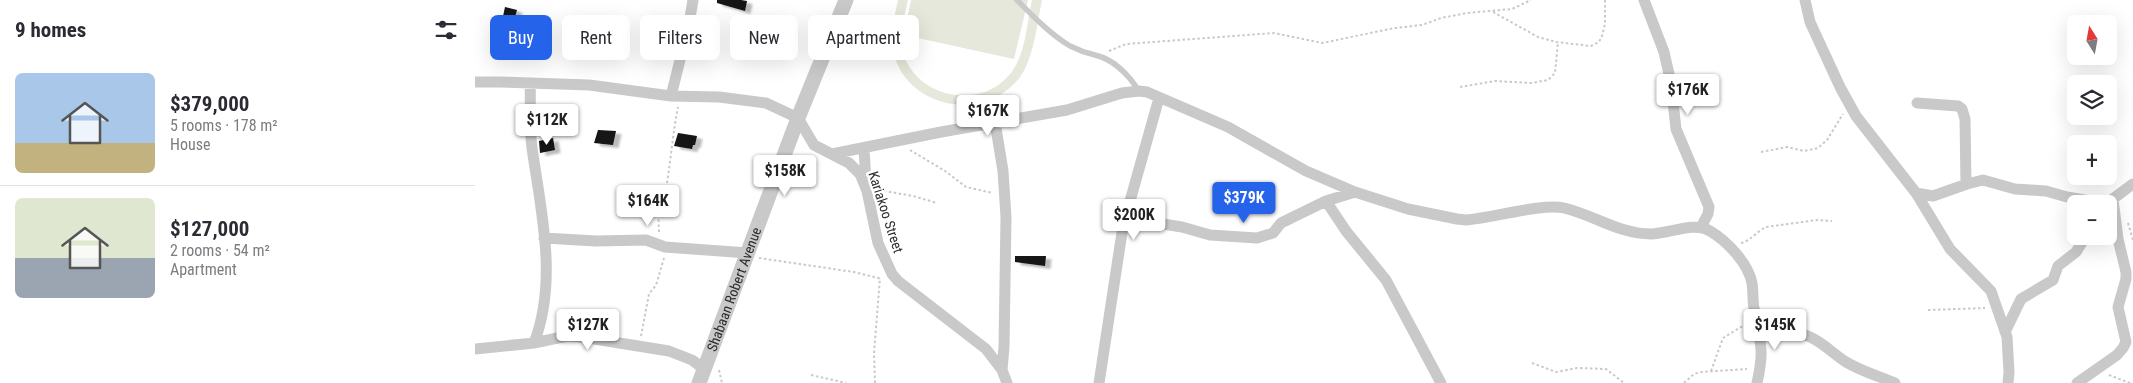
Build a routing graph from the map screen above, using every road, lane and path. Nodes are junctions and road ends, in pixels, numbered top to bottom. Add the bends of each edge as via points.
1 (693, 0) edge
2 (846, 0) edge
3 (1017, 0) edge
4 (1531, 0) edge
5 (1605, 0) edge
6 (1644, 0) edge
7 (1805, 0) edge
8 (1493, 12) junction
9 (1558, 42) junction
10 (1096, 55) junction
11 (475, 82) edge
12 (531, 83) junction
13 (1460, 87) dead end
14 (1139, 91) junction
15 (676, 96) junction
16 (1845, 97) junction
17 (1159, 98) junction
18 (1917, 102) dead end
19 (798, 118) junction
20 (995, 122) junction
21 (898, 141) junction
22 (864, 149) junction
23 (1761, 152) dead end
24 (832, 154) junction
25 (1965, 184) junction
26 (2133, 184) edge
27 (867, 190) junction
28 (1355, 192) junction
29 (1916, 193) junction
30 (1005, 195) junction
31 (2117, 196) edge
32 (2067, 197) edge
33 (1326, 201) junction
34 (937, 203) dead end
35 (1125, 218) junction
36 (1832, 221) dead end
37 (1701, 227) junction
38 (544, 238) junction
39 (2117, 240) edge
40 (1727, 243) junction
41 (663, 245) junction
42 (2080, 245) edge
43 (748, 255) junction
44 (880, 278) junction
45 (886, 280) dead end
46 (1997, 308) junction
47 (1928, 310) dead end
48 (1756, 317) junction
49 (2005, 332) junction
50 (534, 343) junction
51 (637, 345) junction
52 (475, 349) edge
53 (1532, 364) dead end
54 (1762, 364) junction
55 (1002, 370) junction
56 (2096, 370) junction
57 (1711, 371) junction
58 (811, 375) dead end
59 (701, 376) edge
60 (846, 383) edge
61 (875, 383) edge
62 (1007, 383) edge
63 (1099, 383) edge
64 (1441, 383) edge
65 (1624, 383) edge
66 (1684, 383) edge
67 (1757, 383) edge
68 (1895, 383) edge
69 (2008, 383) edge
70 (2077, 383) edge
71 (2130, 383) edge

1 - 15 street
2 - 19 street, Shabaan Robert Avenue
3 - 10 lane via 1067,44
4 - 8 path via 1512,9
5 - 9 path via 1605,24 1599,42 1591,46
6 - 37 street via 1662,46 1671,83 1676,129 1708,204 1708,214
7 - 16 street via 1810,22
8 - 9 path via 1538,37
8 - 10 path via 1467,13 1422,25 1322,43 1274,33 1126,44
9 - 13 path via 1555,72 1548,80 1531,83 1495,81
10 - 14 lane via 1117,65
11 - 12 street
12 - 15 street via 610,87
12 - 38 street via 532,147
14 - 17 street
14 - 20 street via 1122,92 1067,110
15 - 19 street via 766,103
15 - 41 path via 667,185 658,217
16 - 23 path via 1837,125 1818,148 1803,151 1781,148
16 - 29 street
17 - 28 street via 1228,127 1306,171
17 - 35 street
18 - 25 street via 1962,109 1965,119
19 - 24 street, Kariakoo Street via 814,145
19 - 43 street, Shabaan Robert Avenue
20 - 21 street
20 - 30 street
21 - 22 street
21 - 30 path via 966,187
22 - 24 street
22 - 27 street
24 - 27 street, Kariakoo Street via 856,168
25 - 29 street via 1933,196
25 - 32 street via 1983,180
26 - 31 street
27 - 34 path via 913,196
27 - 55 street, Kariakoo Street via 878,242 892,274 987,349
28 - 33 street
28 - 37 street via 1457,220 1563,208 1617,229 1637,233
29 - 46 street via 1950,249 1985,284
30 - 55 street
33 - 35 street via 1281,224 1273,233 1257,238 1210,236 1182,227
33 - 64 street via 1386,280
35 - 63 street
36 - 40 path via 1766,227 1749,240
37 - 40 street
38 - 41 street via 646,240
38 - 50 street via 545,302 542,323
39 - 56 street via 2126,279 2118,307 2125,342 2117,355
40 - 48 street via 1751,280
41 - 43 street
41 - 51 path via 663,266 649,294
42 - 49 street via 2058,266 2053,280 2021,299
43 - 44 path
43 - 59 street, Shabaan Robert Avenue
44 - 45 path
44 - 61 path
46 - 47 path
46 - 49 street
48 - 54 street via 1762,343
48 - 57 path via 1723,338
48 - 68 street via 1765,326 1803,334 1848,363
49 - 69 street
50 - 51 street via 567,336
50 - 52 street
51 - 59 street via 687,357
53 - 65 path via 1556,372 1577,368 1606,369
54 - 57 path via 1737,371
54 - 67 street
55 - 62 street, Kariakoo Street
56 - 70 street
56 - 71 path
57 - 66 path via 1695,374
58 - 60 path

